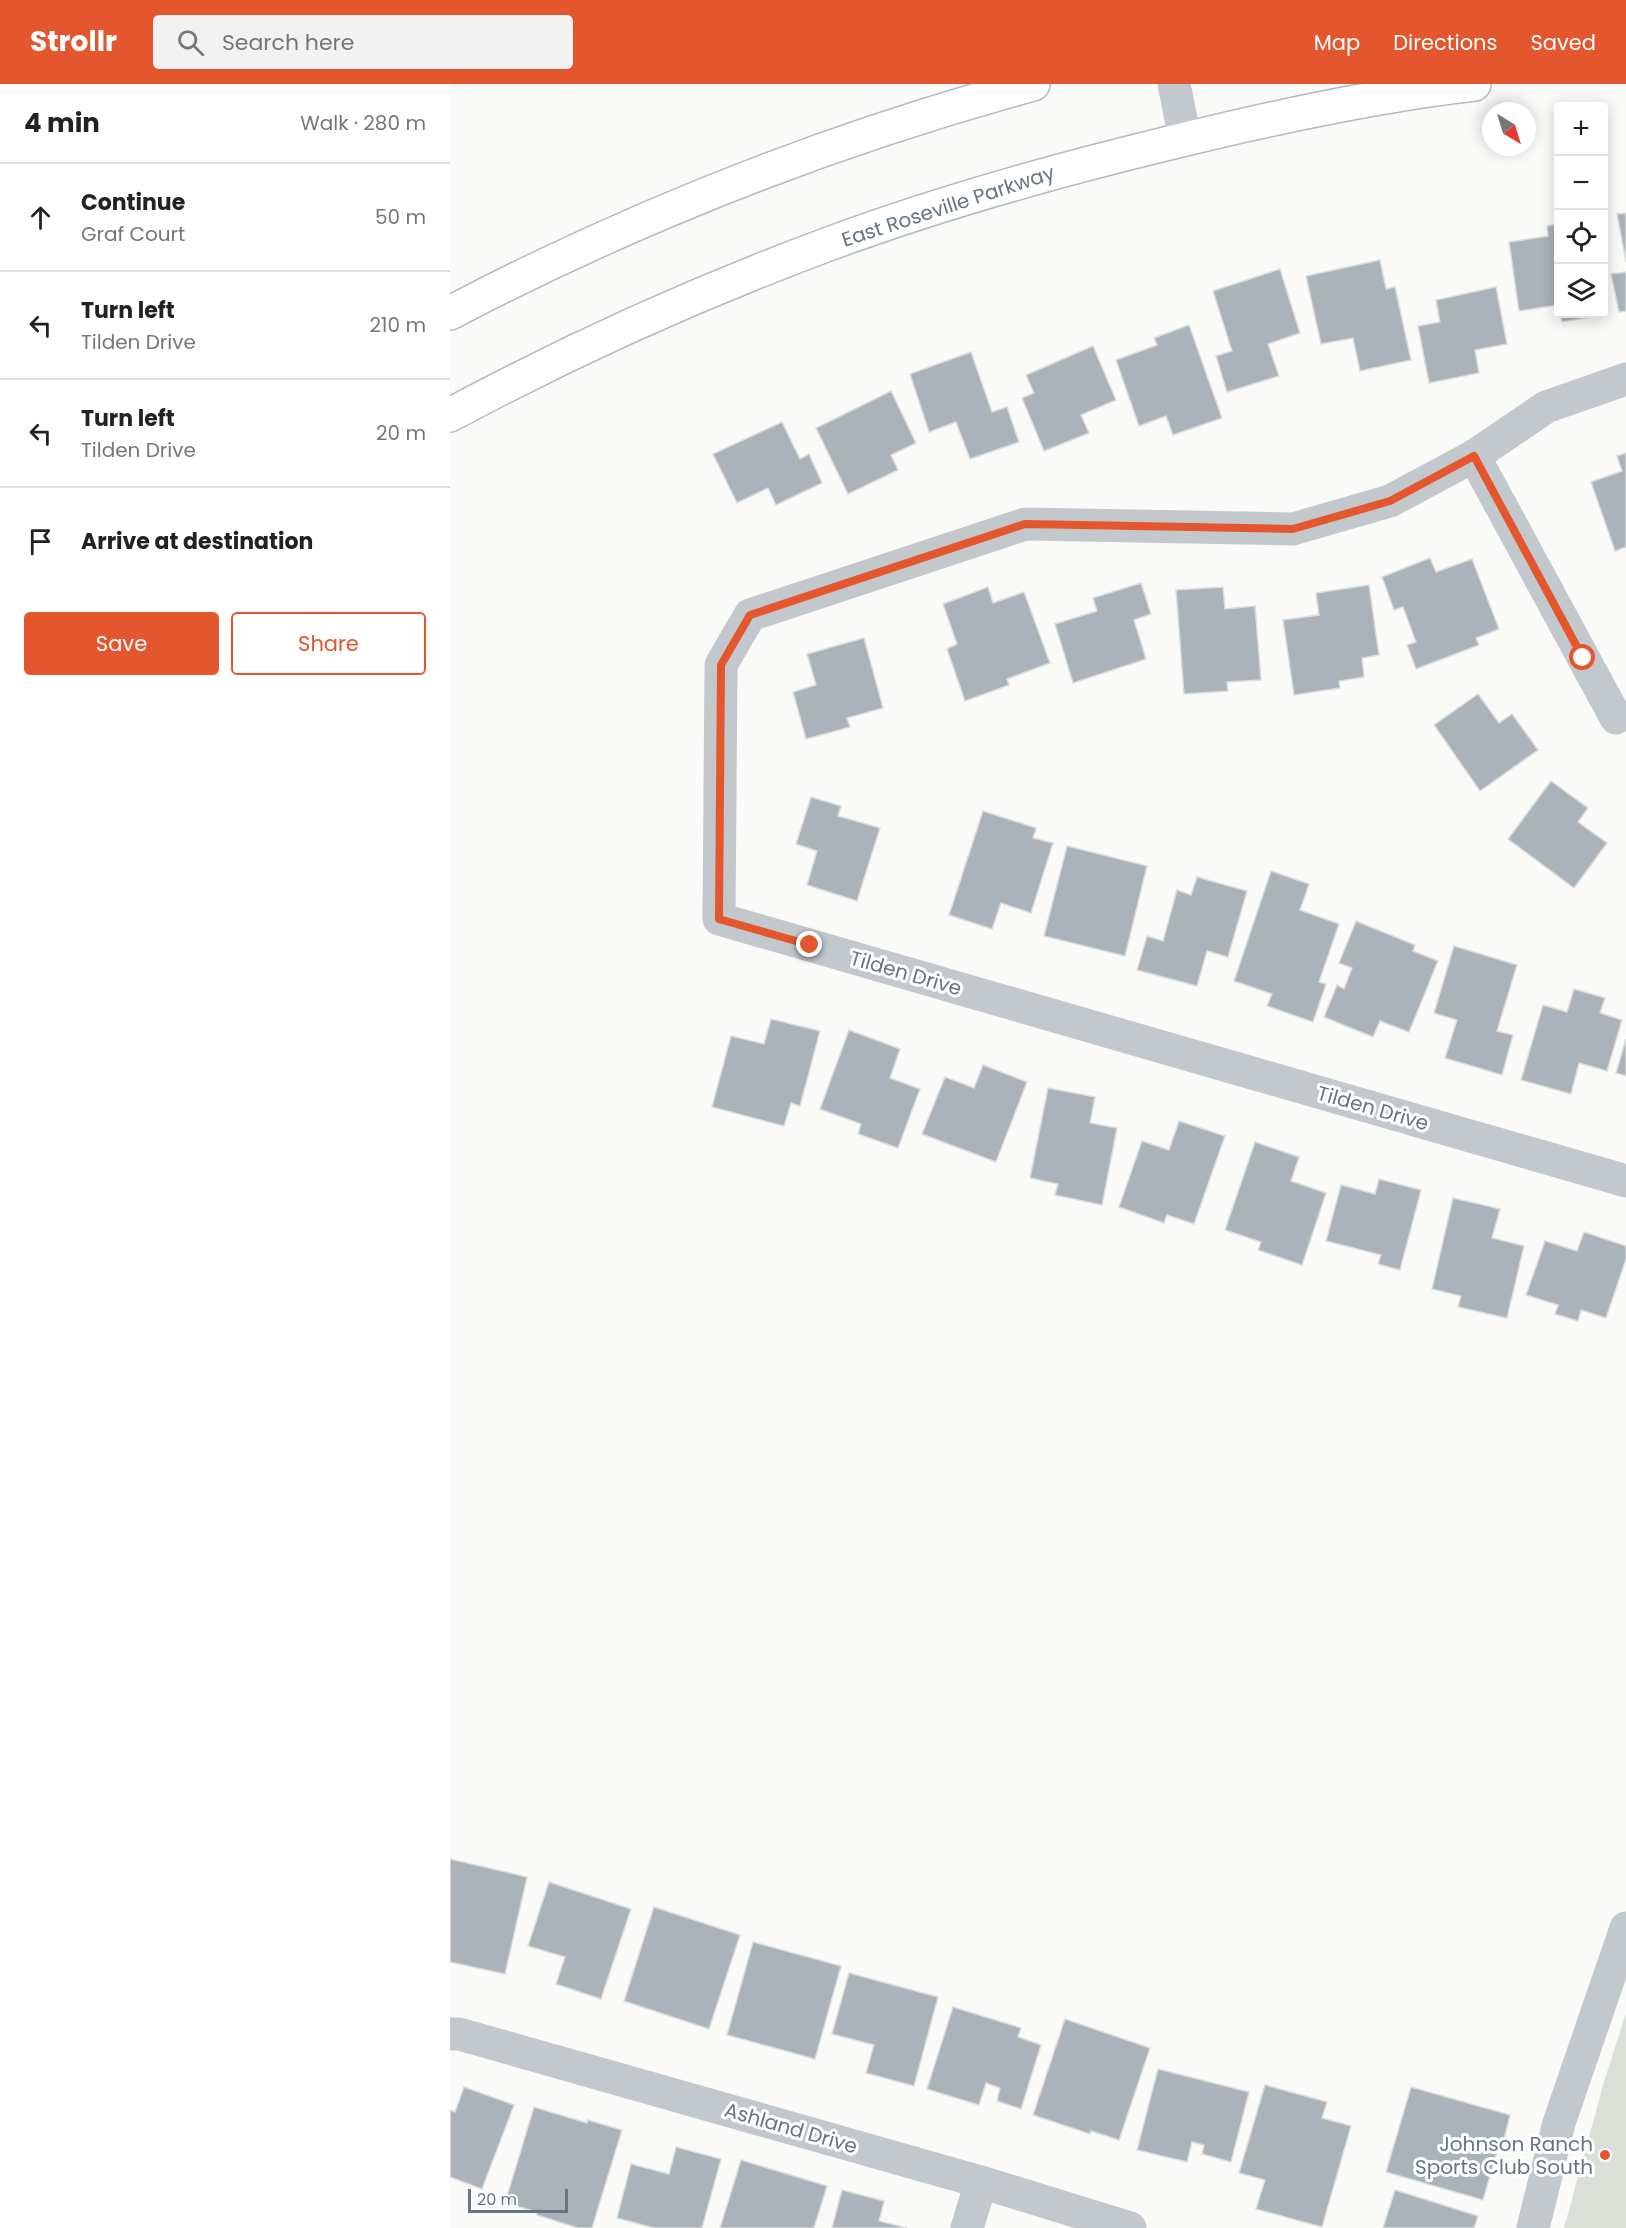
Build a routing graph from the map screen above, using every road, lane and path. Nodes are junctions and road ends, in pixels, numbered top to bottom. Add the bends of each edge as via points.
1 (1033, 84) edge
2 (1174, 84) edge
3 (1474, 84) edge
4 (1185, 139) junction
5 (450, 313) edge
6 (1626, 379) edge
7 (450, 415) edge
8 (1474, 456) junction
9 (1616, 718) dead end
10 (1626, 1181) edge
11 (1626, 1928) edge
12 (450, 2034) edge
13 (981, 2182) junction
14 (967, 2228) edge
15 (1130, 2228) edge
16 (1533, 2228) edge

1 - 5 main road via 797,159 593,242
2 - 4 street
3 - 4 main road, East Roseville Parkway via 1355,102
4 - 7 main road, East Roseville Parkway via 1004,186 827,245 628,327
6 - 8 street, Tilden Drive via 1546,407
8 - 9 street
8 - 10 street, Tilden Drive via 1390,501 1293,529 1025,524 750,615 721,665 719,919
11 - 16 street via 1559,2123
12 - 13 street, Ashland Drive
13 - 14 street
13 - 15 street, Ashland Drive

